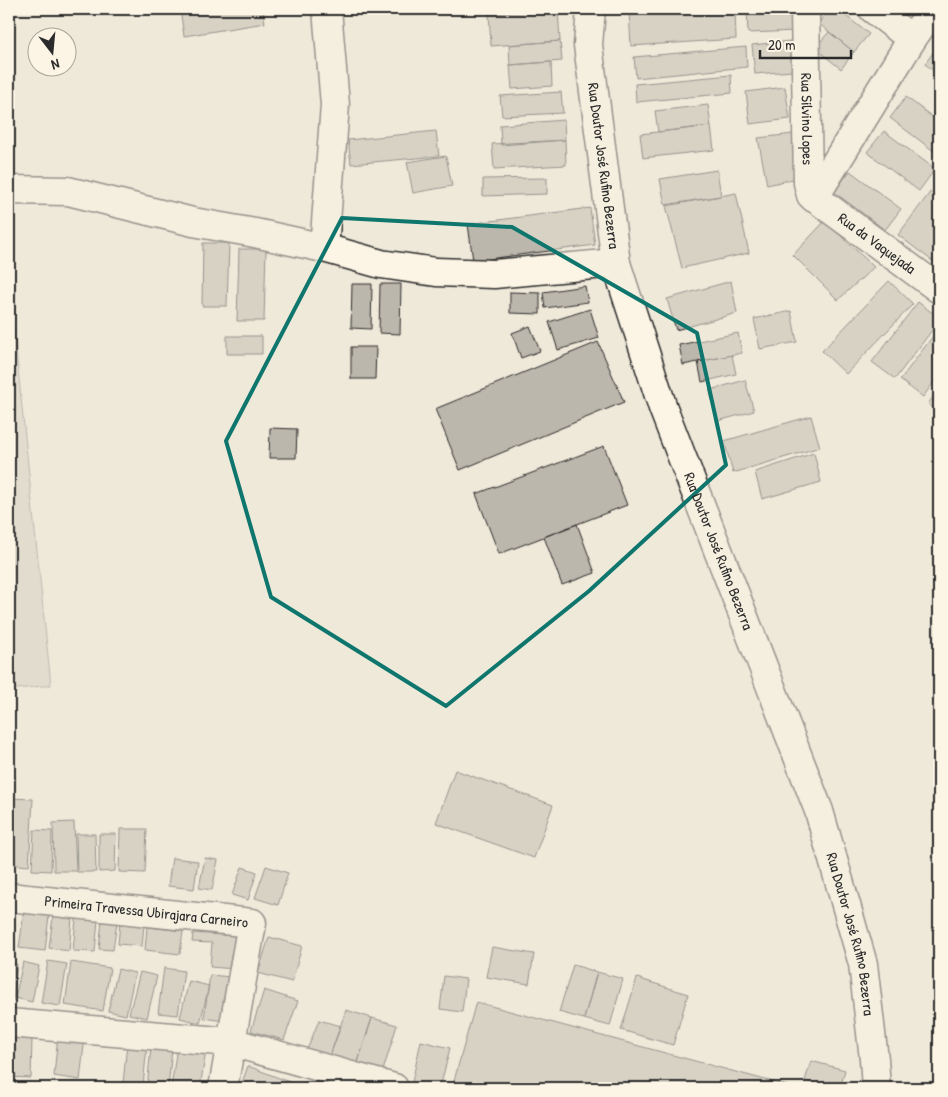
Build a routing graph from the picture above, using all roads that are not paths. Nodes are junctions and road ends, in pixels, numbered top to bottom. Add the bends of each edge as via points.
1 (327, 9) edge
2 (591, 9) edge
3 (805, 9) edge
4 (873, 9) edge
5 (933, 9) edge
6 (912, 39) junction
7 (9, 190) edge
8 (814, 198) junction
9 (324, 248) junction
10 (616, 263) junction
11 (939, 289) edge
12 (9, 897) edge
13 (9, 1023) edge
14 (231, 1042) junction
15 (223, 1088) edge
16 (394, 1088) edge
17 (876, 1088) edge

1 - 9 street via 335,105
2 - 10 street, Rua Doutor José Rufino Bezerra via 588,45
3 - 8 street, Rua Silvino Lopes via 808,183
4 - 6 street
5 - 6 street
6 - 8 street
7 - 9 street via 68,191 192,222
8 - 11 street, Rua da Vaquejada
9 - 10 street via 381,264 436,272 494,274
10 - 17 street, Rua Doutor José Rufino Bezerra via 663,408 819,811 863,964
12 - 14 street, Primeira Travessa Ubirajara Carneiro via 252,923
13 - 14 street
14 - 15 street
14 - 16 street

